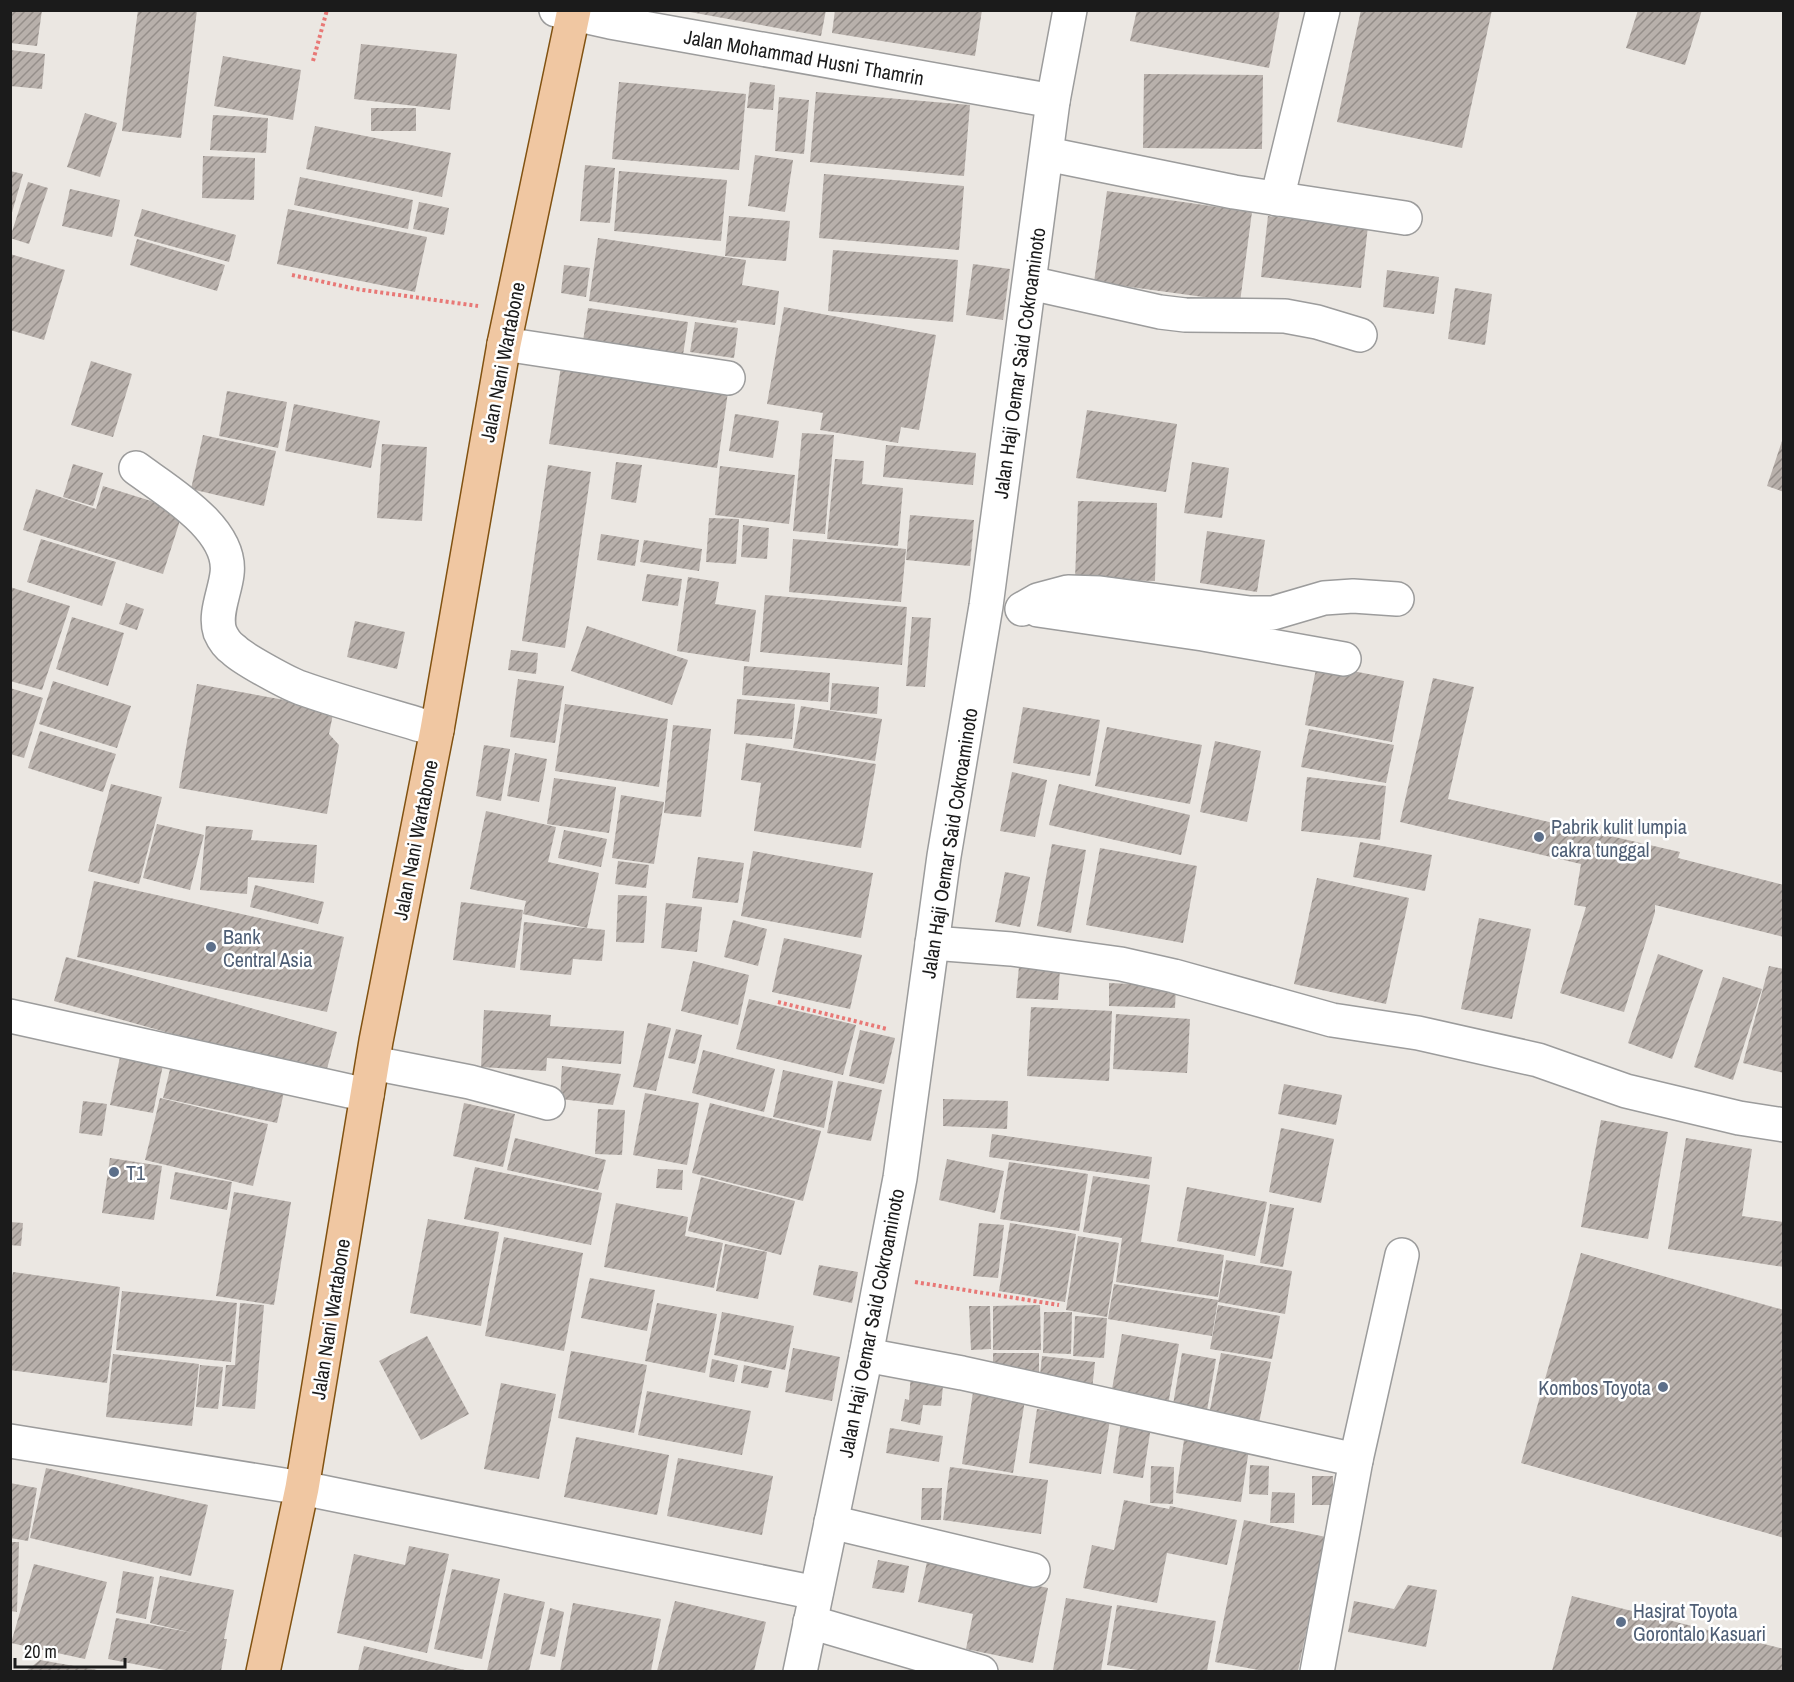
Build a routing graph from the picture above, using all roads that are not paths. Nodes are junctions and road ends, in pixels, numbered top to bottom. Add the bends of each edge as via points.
1 (1070, 10) edge
2 (1323, 10) edge
3 (568, 12) edge
4 (1053, 101) junction
5 (1047, 154) junction
6 (1276, 199) junction
7 (1405, 218) dead end
8 (1030, 283) junction
9 (1360, 335) dead end
10 (504, 344) junction
11 (728, 378) dead end
12 (136, 468) dead end
13 (1397, 600) dead end
14 (986, 606) junction
15 (1022, 609) junction
16 (1344, 659) dead end
17 (437, 730) junction
18 (932, 943) junction
19 (10, 1016) edge
20 (373, 1063) junction
21 (367, 1095) junction
22 (548, 1103) dead end
23 (1784, 1125) edge
24 (1402, 1255) dead end
25 (866, 1355) junction
26 (10, 1441) edge
27 (1356, 1460) junction
28 (302, 1488) junction
29 (831, 1522) junction
30 (1034, 1570) dead end
31 (813, 1607) junction
32 (263, 1671) edge
33 (800, 1671) edge
34 (981, 1671) edge
35 (1317, 1671) edge

1 - 4 street, Jalan Haji Oemar Said Cokroaminoto
2 - 6 street
3 - 4 street, Jalan Mohammad Husni Thamrin
3 - 10 main road, Jalan Nani Wartabone
4 - 5 street, Jalan Haji Oemar Said Cokroaminoto
5 - 6 street
5 - 8 street, Jalan Haji Oemar Said Cokroaminoto
6 - 7 street
8 - 9 street via 1160,312 1285,316
8 - 14 street, Jalan Haji Oemar Said Cokroaminoto
10 - 11 street
10 - 17 main road, Jalan Nani Wartabone
12 - 17 street via 177,498 218,536 228,570 218,616 220,631 235,652 299,687
13 - 15 street via 1324,598 1273,613 1251,613 1068,592
14 - 15 street
14 - 18 street, Jalan Haji Oemar Said Cokroaminoto
15 - 16 street via 1203,634
17 - 20 main road, Jalan Nani Wartabone
18 - 23 street via 1121,964 1332,1020 1418,1033 1538,1060 1626,1091
18 - 25 street, Jalan Haji Oemar Said Cokroaminoto via 900,1178
19 - 21 street
20 - 21 main road, Jalan Nani Wartabone
20 - 22 street via 470,1082
21 - 28 main road, Jalan Nani Wartabone
24 - 27 street
25 - 27 street
25 - 29 street, Jalan Haji Oemar Said Cokroaminoto
26 - 28 street
27 - 35 street
28 - 31 street
28 - 32 main road, Jalan Nani Wartabone
29 - 30 street
29 - 31 street, Jalan Haji Oemar Said Cokroaminoto
31 - 33 street, Jalan Haji Oemar Said Cokroaminoto
31 - 34 street

